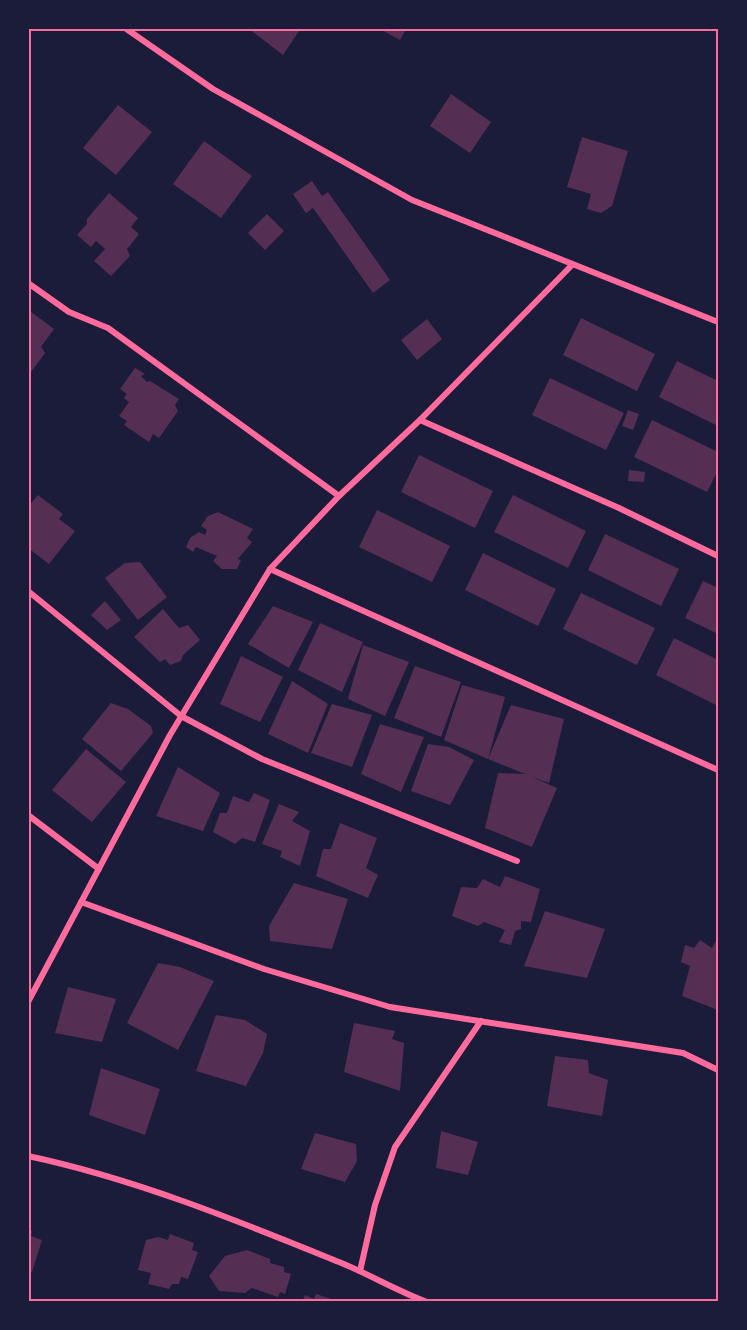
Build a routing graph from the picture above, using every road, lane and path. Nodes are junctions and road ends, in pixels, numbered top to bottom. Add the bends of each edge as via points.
1 (125, 28) edge
2 (572, 265) junction
3 (28, 283) edge
4 (718, 322) edge
5 (420, 420) junction
6 (339, 496) junction
7 (718, 556) edge
8 (270, 569) junction
9 (28, 591) edge
10 (181, 716) junction
11 (718, 770) edge
12 (28, 815) edge
13 (518, 861) dead end
14 (99, 869) junction
15 (81, 902) junction
16 (28, 1002) edge
17 (481, 1021) junction
18 (718, 1070) edge
19 (28, 1156) edge
20 (360, 1271) junction
21 (427, 1302) edge

1 - 2 street via 213,89 412,200
2 - 4 street
2 - 5 street
3 - 6 street via 69,312 108,328
5 - 6 street
5 - 7 street
6 - 8 street
8 - 10 street
8 - 11 street
9 - 10 street
10 - 13 street via 262,759
10 - 14 street
12 - 14 street
14 - 15 street
15 - 16 street
15 - 17 street via 264,969 378,1004
17 - 18 street via 683,1053
17 - 20 street via 395,1147 375,1205
19 - 20 street via 158,1193
20 - 21 street

